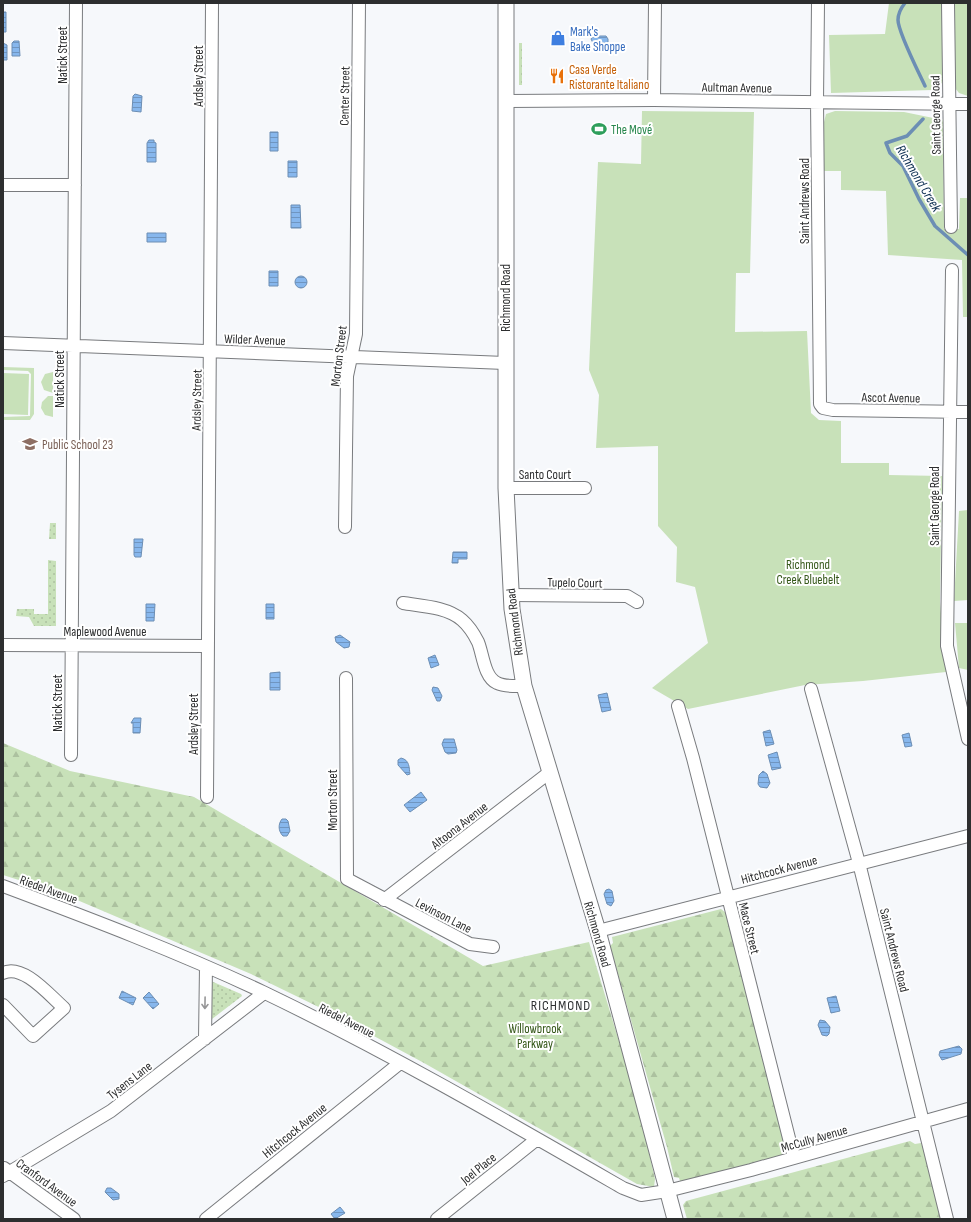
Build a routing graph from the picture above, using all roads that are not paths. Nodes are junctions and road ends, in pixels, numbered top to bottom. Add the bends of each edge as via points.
1 (76, 3) edge
2 (212, 3) edge
3 (359, 3) edge
4 (506, 3) edge
5 (655, 3) edge
6 (818, 3) edge
7 (948, 3) edge
8 (654, 100) junction
9 (506, 101) junction
10 (817, 101) junction
11 (948, 103) junction
12 (968, 104) edge
13 (3, 184) edge
14 (75, 185) junction
15 (356, 189) joint
16 (950, 227) dead end
17 (952, 270) dead end
18 (3, 343) edge
19 (73, 346) junction
20 (210, 351) junction
21 (351, 357) junction
22 (505, 363) junction
23 (819, 399) joint
24 (949, 412) junction
25 (968, 412) edge
26 (506, 488) junction
27 (585, 488) dead end
28 (346, 527) dead end
29 (511, 595) junction
30 (637, 602) dead end
31 (403, 603) dead end
32 (3, 645) edge
33 (72, 645) junction
34 (207, 646) junction
35 (346, 678) dead end
36 (524, 686) junction
37 (810, 689) dead end
38 (678, 706) dead end
39 (968, 739) edge
40 (71, 755) dead end
41 (550, 772) junction
42 (207, 797) dead end
43 (968, 836) edge
44 (859, 863) junction
45 (3, 886) edge
46 (728, 897) junction
47 (384, 900) junction
48 (598, 931) junction
49 (493, 947) dead end
50 (206, 967) junction
51 (3, 973) edge
52 (264, 993) junction
53 (3, 1005) edge
54 (205, 1039) junction
55 (400, 1063) junction
56 (968, 1109) edge
57 (924, 1122) junction
58 (537, 1139) junction
59 (794, 1158) junction
60 (5, 1172) edge
61 (668, 1191) junction
62 (74, 1219) edge
63 (206, 1219) edge
64 (437, 1219) edge
65 (675, 1219) edge
66 (947, 1219) edge

1 - 14 street, Natick Street
2 - 20 street, Ardsley Street
3 - 15 street, Center Street
4 - 9 street, Richmond Road
5 - 8 street
6 - 10 street, Saint Andrews Road
7 - 11 street, Saint George Road
8 - 9 street, Aultman Avenue
8 - 10 street, Aultman Avenue
9 - 22 street, Richmond Road
10 - 11 street, Aultman Avenue
10 - 23 street, Saint Andrews Road
11 - 12 street, Aultman Avenue
11 - 16 street, Saint George Road
13 - 14 street
14 - 19 street, Natick Street
15 - 21 street, Morton Street via 356,334
17 - 24 street, Saint George Road
18 - 19 street, Wilder Avenue
19 - 20 street, Wilder Avenue
19 - 33 street, Natick Street
20 - 21 street, Wilder Avenue
20 - 34 street, Ardsley Street
21 - 22 street, Wilder Avenue
21 - 28 street, Morton Street via 347,376
22 - 26 street, Richmond Road
23 - 24 street, Ascot Avenue via 823,408 833,410
24 - 25 street, Ascot Avenue
24 - 39 street, Saint George Road via 947,646
26 - 27 street, Santo Court
26 - 29 street, Richmond Road
29 - 30 street, Tupelo Court via 627,596
29 - 36 street, Richmond Road
31 - 36 street via 448,612 461,619 478,643 495,683 503,686
32 - 33 street, Maplewood Avenue
33 - 34 street, Maplewood Avenue
33 - 40 street, Natick Street
34 - 42 street, Ardsley Street
35 - 47 street, Morton Street via 346,879
36 - 41 street, Richmond Road
37 - 44 street, Saint Andrews Road
38 - 46 street, Mace Street
41 - 47 street, Altoona Avenue
41 - 48 street, Richmond Road
43 - 44 street, Hitchcock Avenue
44 - 46 street, Hitchcock Avenue
44 - 57 street, Saint Andrews Road
45 - 50 street, Riedel Avenue via 124,931
46 - 48 street, Hitchcock Avenue
46 - 59 street, Mace Street
47 - 49 street, Levinson Lane via 470,944
48 - 61 street, Richmond Road
50 - 52 street, Riedel Avenue
50 -> 54 street
51 - 53 street via 15,971 27,976 64,1008 33,1036
52 - 54 street, Tysens Lane
52 - 55 street, Riedel Avenue
54 - 60 street, Tysens Lane via 111,1111
55 - 58 street, Riedel Avenue
55 - 63 street, Hitchcock Avenue
56 - 57 street, McCully Avenue
57 - 59 street, McCully Avenue
57 - 66 street, Saint Andrews Road
58 - 61 street, Riedel Avenue via 632,1192 648,1195
58 - 64 street, Joel Place
59 - 61 street, McCully Avenue
60 - 62 street, Cranford Avenue
61 - 65 street, Richmond Road

